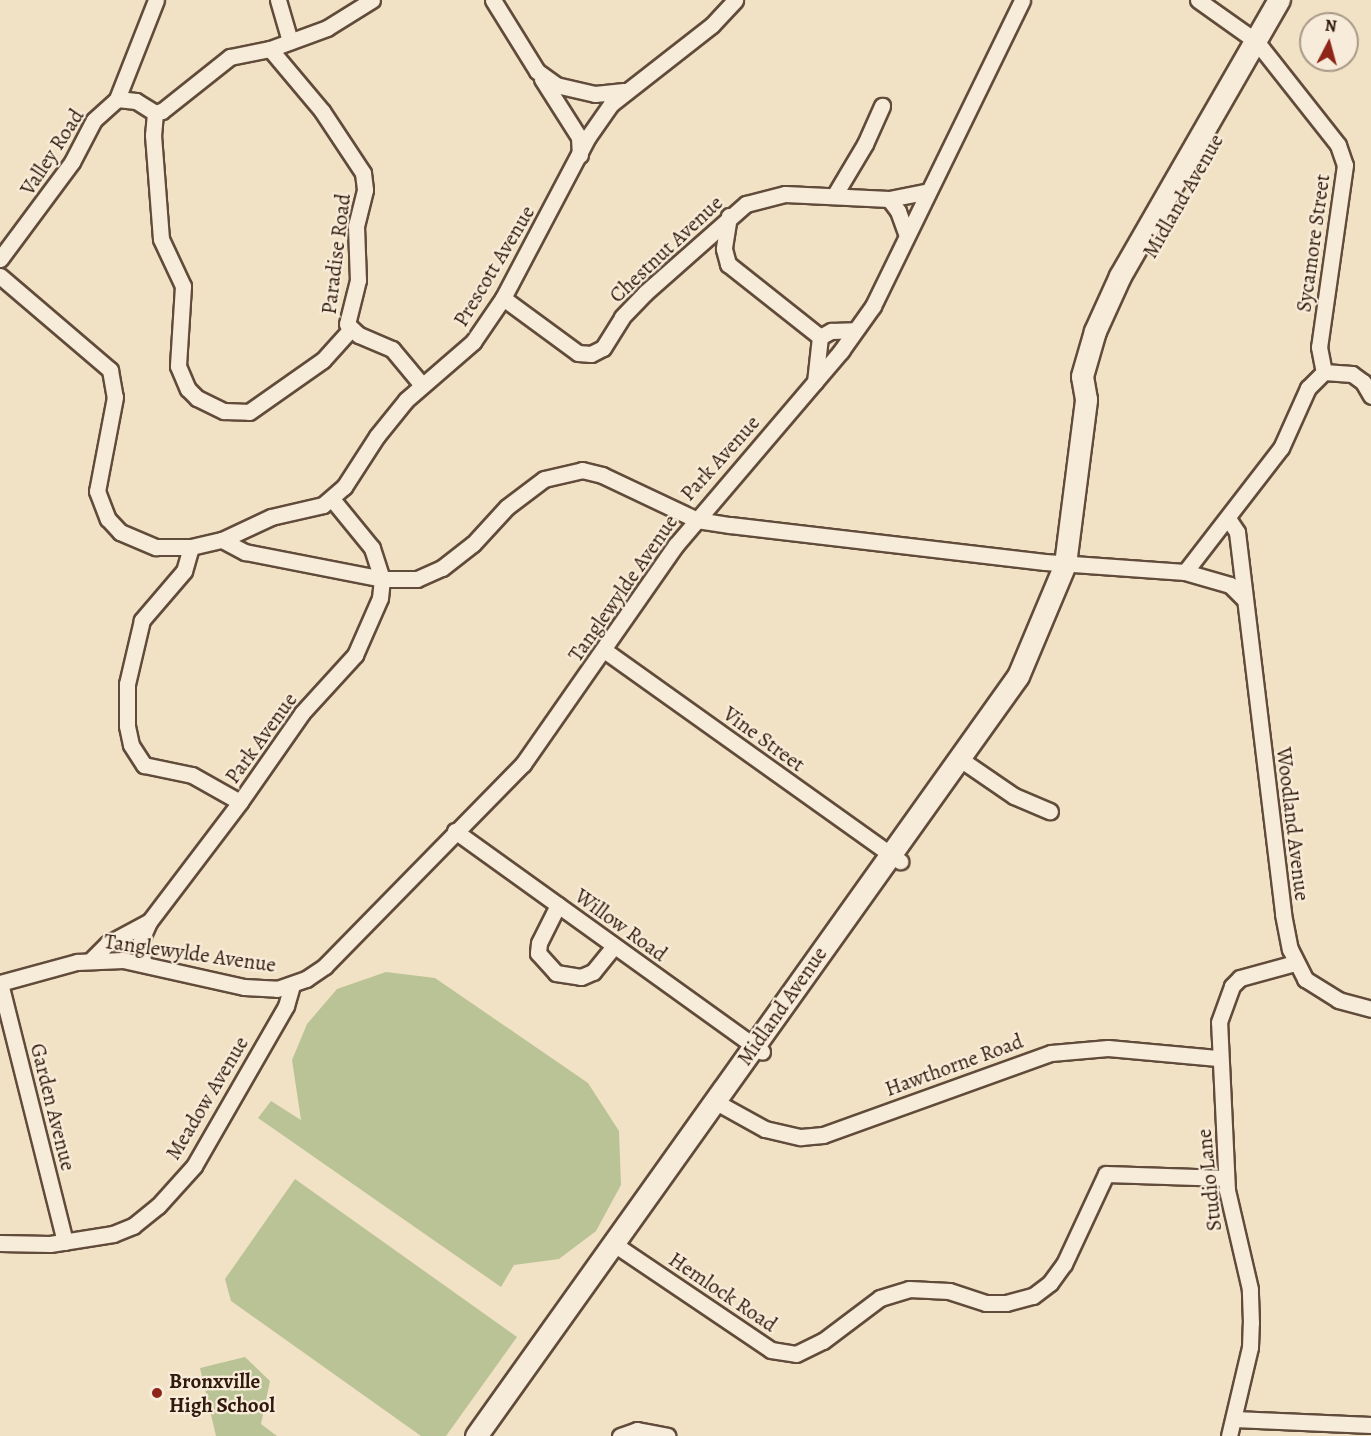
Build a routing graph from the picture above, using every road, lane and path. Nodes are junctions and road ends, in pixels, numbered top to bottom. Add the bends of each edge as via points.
1 (156, 0) edge
2 (278, 0) edge
3 (372, 0) edge
4 (494, 0) edge
5 (735, 0) edge
6 (1022, 0) edge
7 (1198, 0) edge
8 (1279, 0) edge
9 (1295, 0) edge
10 (290, 41) junction
11 (1260, 47) junction
12 (270, 49) junction
13 (537, 71) junction
14 (628, 91) junction
15 (117, 99) junction
16 (882, 106) dead end
17 (155, 113) junction
18 (580, 154) junction
19 (926, 192) junction
20 (834, 196) junction
21 (889, 199) junction
22 (729, 216) junction
23 (906, 233) junction
24 (0, 259) edge
25 (0, 276) edge
26 (503, 298) junction
27 (351, 329) junction
28 (855, 330) junction
29 (820, 337) junction
30 (1324, 372) junction
31 (815, 382) junction
32 (422, 385) junction
33 (1371, 396) edge
34 (332, 500) junction
35 (697, 520) junction
36 (1229, 520) junction
37 (222, 540) junction
38 (191, 547) junction
39 (1065, 564) junction
40 (1185, 572) junction
41 (382, 579) junction
42 (1243, 597) junction
43 (604, 650) junction
44 (965, 762) junction
45 (240, 802) junction
46 (1050, 811) dead end
47 (455, 831) junction
48 (895, 858) junction
49 (558, 905) junction
50 (148, 922) junction
51 (614, 946) junction
52 (92, 960) junction
53 (143, 963) junction
54 (1295, 963) junction
55 (0, 983) edge
56 (292, 985) junction
57 (1371, 1009) edge
58 (758, 1049) junction
59 (1218, 1058) junction
60 (720, 1105) junction
61 (1226, 1178) junction
62 (65, 1242) junction
63 (0, 1243) edge
64 (619, 1246) junction
65 (1234, 1419) junction
66 (1371, 1425) edge
67 (476, 1436) edge
68 (490, 1436) edge
69 (620, 1436) edge
70 (667, 1436) edge
71 (1229, 1436) edge

1 - 15 street
2 - 10 street
3 - 10 street via 327,28
4 - 13 street
5 - 14 street, Prescott Avenue via 712,25
6 - 19 street, Park Avenue
7 - 11 street, Sycamore Street
8 - 11 street, Midland Avenue
9 - 11 street, Midland Avenue
10 - 12 street
11 - 30 street, Sycamore Street via 1338,145 1345,165 1319,347
11 - 39 street, Midland Avenue via 1127,292 1086,399
12 - 17 street via 230,57 170,107
12 - 27 street, Paradise Road via 322,111 363,173 365,190 356,226 358,280 347,319
13 - 14 street via 556,85 573,91 609,95
13 - 18 street via 579,137
14 - 18 street, Prescott Avenue via 611,104
15 - 17 street via 136,101
15 - 24 street, Valley Road via 94,120 67,170
16 - 20 street
17 - 27 street via 153,135 161,239 183,286 178,366 196,398 224,411 249,412 323,360
18 - 26 street, Prescott Avenue
19 - 21 street, Chestnut Avenue
19 - 23 street, Park Avenue
20 - 21 street, Chestnut Avenue
20 - 22 street, Chestnut Avenue via 764,197
21 - 23 street
22 - 26 street, Chestnut Avenue via 645,293 622,317 603,348 591,354 578,353
22 - 29 street via 724,249 728,264
23 - 28 street, Park Avenue via 873,306
25 - 38 street via 110,370 115,397 97,491 108,519 136,541 156,548
26 - 32 street, Prescott Avenue via 466,350
27 - 32 street, Paradise Road via 392,349
28 - 29 street via 831,331
28 - 31 street, Park Avenue
29 - 31 street
30 - 33 street via 1352,374 1363,382
30 - 36 street via 1308,388 1281,448
31 - 35 street, Park Avenue
32 - 34 street, Prescott Avenue via 377,436
34 - 37 street via 271,517
34 - 41 street via 372,548
35 - 39 street, Tanglewylde Avenue
35 - 41 street, Park Avenue via 602,475 582,470 562,472 529,488 473,544 436,572 417,579
35 - 43 street, Tanglewylde Avenue
36 - 40 street
36 - 42 street, Woodland Avenue via 1237,532
37 - 38 street
37 - 41 street via 245,552
38 - 45 street via 184,571 142,620 127,684 127,726 131,745 144,765 192,775
39 - 40 street, Tanglewylde Avenue
39 - 44 street, Midland Avenue via 1018,676
40 - 42 street via 1230,585
41 - 45 street, Park Avenue via 380,598 355,655 302,713
42 - 54 street, Woodland Avenue via 1283,914
43 - 47 street, Tanglewylde Avenue via 522,764
43 - 48 street, Vine Street
44 - 46 street via 1014,796
44 - 48 street, Midland Avenue
45 - 50 street, Park Avenue
47 - 49 street, Willow Road
47 - 56 street, Tanglewylde Avenue via 325,966
48 - 58 street, Midland Avenue
49 - 51 street, Willow Road
49 - 51 street via 538,944 538,953 556,973 581,977 593,972
50 - 52 street, Park Avenue via 107,944
50 - 53 street, Park Avenue via 141,940
51 - 58 street, Willow Road
52 - 53 street, Tanglewylde Avenue
52 - 55 street, Tanglewylde Avenue
53 - 56 street, Tanglewylde Avenue via 244,987 277,989
54 - 57 street, Woodland Avenue via 1305,979 1317,988 1338,1000
54 - 59 street, Studio Lane via 1240,978 1232,987 1219,1022
55 - 62 street, Garden Avenue
56 - 62 street, Meadow Avenue via 286,1006 194,1166 180,1182 133,1226 113,1234
58 - 60 street, Midland Avenue
59 - 60 street, Hawthorne Road via 1108,1048 1052,1053 823,1134 801,1137 765,1129
59 - 61 street, Studio Lane
60 - 64 street, Midland Avenue
61 - 64 street, Hemlock Road via 1106,1174 1064,1264 1033,1296 986,1303 950,1291 909,1289 880,1298 823,1341 796,1354 771,1350
61 - 65 street, Studio Lane via 1232,1224 1250,1289 1251,1323
62 - 63 street, Meadow Avenue
64 - 67 street, Midland Avenue
64 - 68 street, Midland Avenue
65 - 66 street
65 - 71 street, Studio Lane
69 - 70 street via 637,1430

